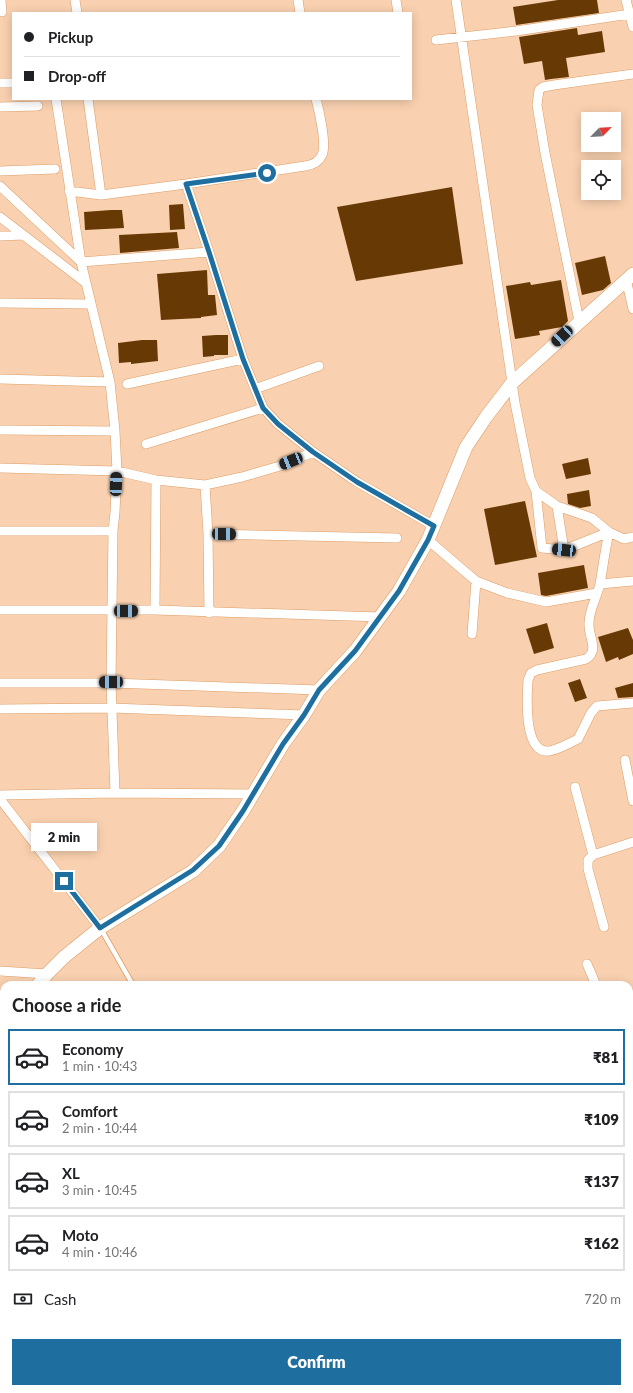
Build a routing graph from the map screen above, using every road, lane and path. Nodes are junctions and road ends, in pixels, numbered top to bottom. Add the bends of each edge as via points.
1 (1, 0) edge
2 (75, 0) edge
3 (298, 0) edge
4 (396, 0) edge
5 (456, 0) edge
6 (626, 0) edge
7 (2, 12) dead end
8 (77, 12) edge
9 (300, 12) edge
10 (398, 12) edge
11 (630, 14) junction
12 (633, 27) edge
13 (462, 37) junction
14 (436, 40) dead end
15 (633, 74) edge
16 (0, 83) edge
17 (12, 83) edge
18 (56, 100) edge
19 (88, 100) edge
20 (316, 100) edge
21 (38, 106) dead end
22 (0, 107) edge
23 (56, 169) dead end
24 (0, 171) edge
25 (186, 184) junction
26 (0, 186) edge
27 (69, 191) junction
28 (101, 195) junction
29 (0, 217) edge
30 (23, 235) junction
31 (0, 236) edge
32 (209, 252) junction
33 (81, 262) junction
34 (630, 276) edge
35 (86, 283) junction
36 (0, 303) edge
37 (91, 304) junction
38 (633, 309) edge
39 (579, 321) junction
40 (243, 359) junction
41 (319, 366) dead end
42 (0, 379) edge
43 (110, 382) junction
44 (512, 383) junction
45 (127, 384) dead end
46 (255, 388) junction
47 (263, 408) junction
48 (0, 430) edge
49 (115, 431) junction
50 (146, 444) dead end
51 (313, 452) junction
52 (0, 468) edge
53 (117, 471) junction
54 (156, 480) junction
55 (205, 485) junction
56 (536, 491) junction
57 (557, 506) junction
58 (434, 526) junction
59 (0, 531) edge
60 (113, 531) junction
61 (608, 532) junction
62 (208, 534) junction
63 (633, 537) edge
64 (397, 538) dead end
65 (428, 540) junction
66 (564, 550) junction
67 (476, 581) junction
68 (633, 581) edge
69 (598, 589) junction
70 (0, 610) edge
71 (155, 610) junction
72 (112, 611) junction
73 (209, 613) junction
74 (381, 617) junction
75 (472, 634) dead end
76 (111, 682) junction
77 (0, 684) edge
78 (319, 690) junction
79 (633, 703) edge
80 (111, 708) junction
81 (0, 709) edge
82 (304, 715) junction
83 (625, 760) dead end
84 (575, 787) dead end
85 (115, 793) junction
86 (254, 794) junction
87 (0, 795) edge
88 (0, 799) edge
89 (633, 801) edge
90 (633, 842) edge
91 (593, 855) junction
92 (604, 927) dead end
93 (100, 928) junction
94 (587, 964) dead end
95 (0, 971) edge
96 (47, 974) junction
97 (41, 981) edge
98 (131, 981) edge
99 (594, 981) edge

1 - 7 street
2 - 8 street
3 - 9 street
4 - 10 street
5 - 13 street
6 - 11 street
11 - 12 street
11 - 13 street
13 - 14 street
13 - 44 street
15 - 39 street via 554,85 539,90 537,105 545,153
16 - 17 street
18 - 27 street
19 - 28 street
20 - 25 street via 324,143 323,154 318,161 305,166
21 - 22 street
23 - 24 street
25 - 28 street
25 - 32 street
26 - 33 street
27 - 28 street
27 - 33 street
29 - 30 street
30 - 31 street
30 - 35 street
32 - 33 street
32 - 40 street
33 - 35 street
34 - 38 street
34 - 39 street
35 - 37 street
36 - 37 street
37 - 43 street
39 - 44 street
40 - 45 street
40 - 46 street
41 - 46 street
42 - 43 street
43 - 49 street
44 - 56 street via 530,478
44 - 58 street via 466,447
46 - 47 street
47 - 50 street
47 - 51 street via 278,424
48 - 49 street
49 - 53 street
51 - 55 street via 280,466
51 - 58 street via 357,482
52 - 53 street
53 - 54 street
53 - 60 street
54 - 55 street
54 - 71 street
55 - 62 street
56 - 57 street
56 - 66 street via 542,548
57 - 61 street via 592,518
57 - 66 street
58 - 65 street
59 - 60 street
60 - 72 street
61 - 63 street via 624,539
61 - 66 street
61 - 69 street
62 - 64 street
62 - 73 street
65 - 67 street
65 - 74 street
67 - 69 street via 507,593 543,602
67 - 75 street
68 - 69 street
69 - 79 street via 588,628 593,652 591,656 531,673 528,680 528,728 535,743 542,750 549,751 578,739 597,706
70 - 72 street
71 - 72 street
71 - 73 street
72 - 76 street
73 - 74 street
74 - 78 street via 355,651
76 - 77 street
76 - 78 street
76 - 80 street
78 - 82 street
80 - 81 street
80 - 82 street
80 - 85 street
82 - 86 street via 283,744
83 - 89 street
84 - 91 street
85 - 86 street
85 - 87 street
86 - 93 street via 219,846 193,870
88 - 93 street
90 - 91 street
91 - 92 street via 588,860 588,869
93 - 96 street
93 - 98 lane
94 - 99 street
95 - 96 street
96 - 97 street

